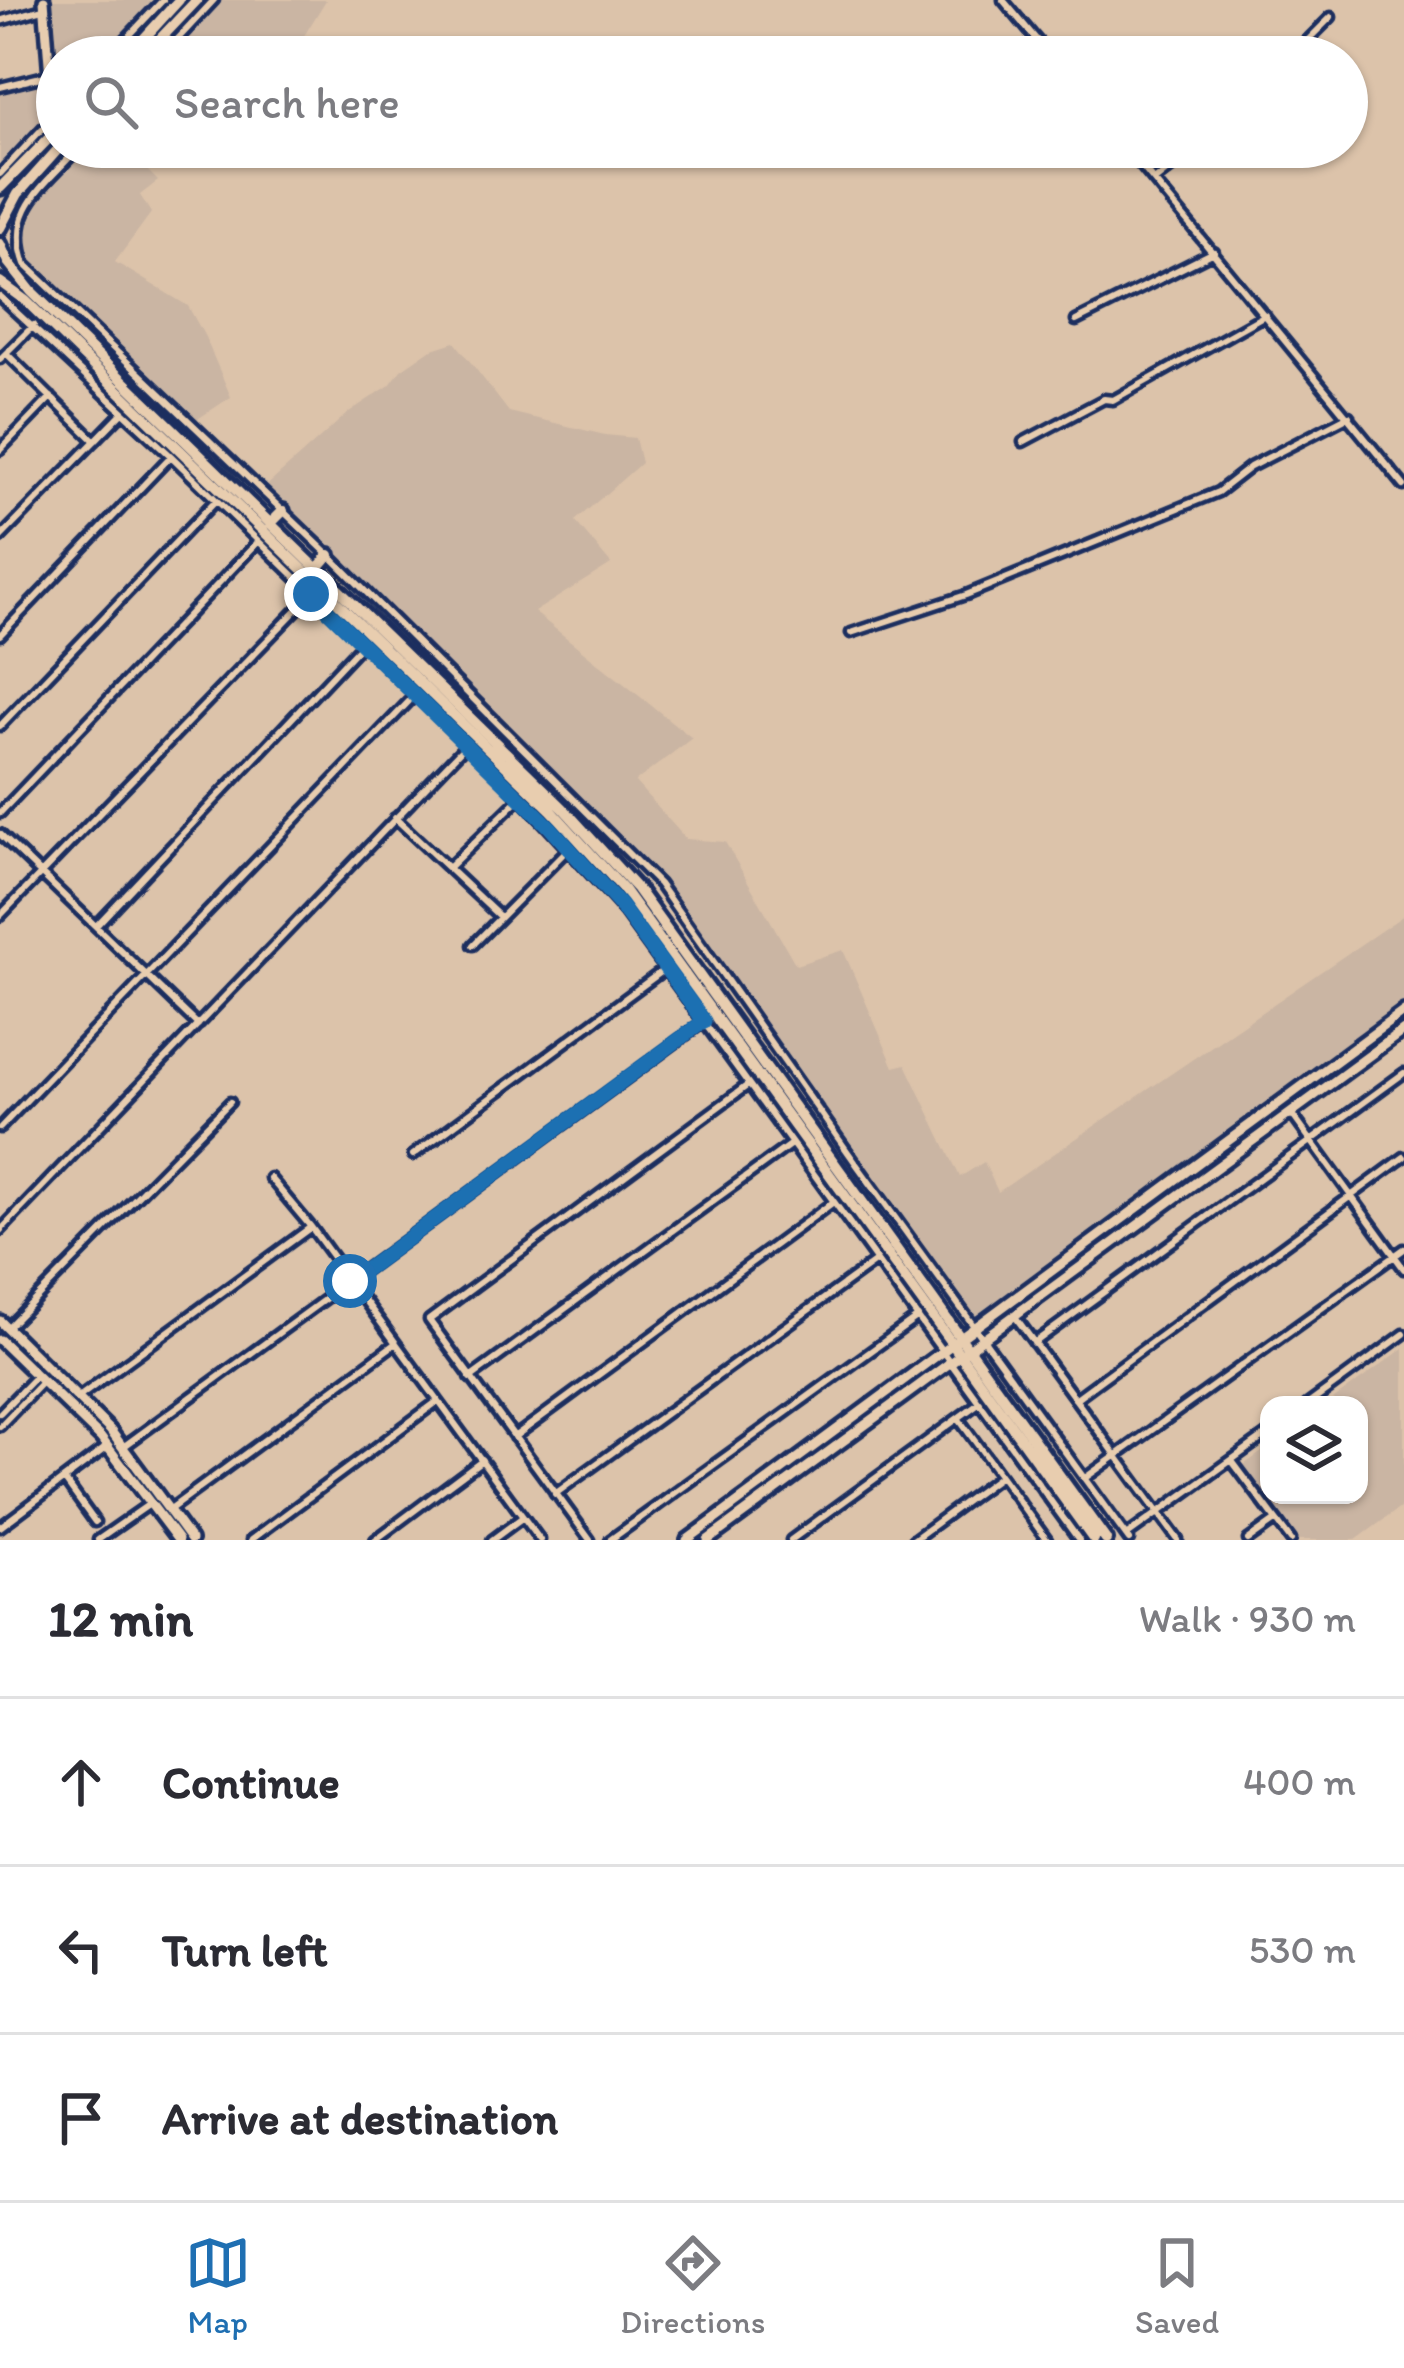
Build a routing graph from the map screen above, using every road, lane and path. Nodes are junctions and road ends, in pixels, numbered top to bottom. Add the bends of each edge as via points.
1 (163, 0) edge
2 (179, 0) edge
3 (197, 0) edge
4 (214, 0) edge
5 (1003, 0) edge
6 (43, 4) edge
7 (1330, 16) dead end
8 (0, 21) edge
9 (46, 36) edge
10 (130, 36) edge
11 (146, 36) edge
12 (163, 36) edge
13 (181, 36) edge
14 (1033, 36) edge
15 (1311, 36) edge
16 (36, 78) edge
17 (0, 87) edge
18 (36, 137) edge
19 (36, 147) edge
20 (42, 168) edge
21 (61, 168) edge
22 (1143, 168) edge
23 (1170, 168) edge
24 (5, 173) edge
25 (1154, 181) junction
26 (0, 188) edge
27 (19, 194) junction
28 (21, 213) junction
29 (0, 229) edge
30 (0, 244) edge
31 (1214, 252) junction
32 (8, 262) junction
33 (25, 264) junction
34 (3, 289) edge
35 (1265, 315) junction
36 (1076, 321) dead end
37 (34, 325) junction
38 (3, 356) edge
39 (51, 397) junction
40 (123, 412) junction
41 (1348, 416) junction
42 (95, 440) junction
43 (1023, 442) dead end
44 (0, 449) edge
45 (171, 456) junction
46 (1404, 486) edge
47 (216, 500) junction
48 (283, 511) junction
49 (270, 524) junction
50 (0, 538) edge
51 (258, 542) junction
52 (329, 555) junction
53 (316, 569) junction
54 (311, 594) junction
55 (851, 633) dead end
56 (0, 635) edge
57 (363, 643) junction
58 (423, 649) junction
59 (410, 661) junction
60 (416, 694) junction
61 (0, 726) edge
62 (466, 745) junction
63 (549, 774) junction
64 (538, 784) junction
65 (520, 798) junction
66 (0, 813) edge
67 (395, 818) junction
68 (593, 818) junction
69 (583, 830) junction
70 (0, 834) edge
71 (568, 848) junction
72 (448, 868) junction
73 (41, 873) junction
74 (0, 916) edge
75 (499, 916) junction
76 (96, 926) junction
77 (473, 945) dead end
78 (665, 969) junction
79 (148, 976) junction
80 (1404, 1011) edge
81 (704, 1021) junction
82 (198, 1025) junction
83 (1404, 1030) edge
84 (1404, 1073) edge
85 (748, 1085) junction
86 (230, 1102) dead end
87 (1291, 1113) junction
88 (0, 1128) edge
89 (1311, 1142) junction
90 (790, 1144) junction
91 (412, 1155) dead end
92 (1404, 1157) edge
93 (269, 1178) dead end
94 (872, 1186) junction
95 (857, 1196) junction
96 (1351, 1196) junction
97 (832, 1203) junction
98 (311, 1227) junction
99 (0, 1231) edge
100 (1404, 1249) edge
101 (1394, 1256) junction
102 (876, 1261) junction
103 (1404, 1269) edge
104 (350, 1281) junction
105 (1014, 1315) junction
106 (918, 1317) junction
107 (4, 1325) edge
108 (979, 1333) junction
109 (1404, 1334) edge
110 (0, 1340) edge
111 (396, 1343) junction
112 (1034, 1343) junction
113 (956, 1349) junction
114 (40, 1378) junction
115 (470, 1378) junction
116 (1319, 1396) edge
117 (80, 1397) junction
118 (1075, 1399) junction
119 (438, 1401) junction
120 (980, 1402) junction
121 (0, 1413) edge
122 (958, 1418) junction
123 (0, 1426) edge
124 (514, 1437) junction
125 (106, 1438) junction
126 (1260, 1440) edge
127 (123, 1447) junction
128 (1116, 1455) junction
129 (482, 1460) junction
130 (1231, 1461) junction
131 (1000, 1477) junction
132 (1085, 1478) junction
133 (64, 1479) junction
134 (556, 1494) junction
135 (151, 1503) junction
136 (170, 1510) junction
137 (1159, 1513) junction
138 (524, 1517) junction
139 (1276, 1520) junction
140 (95, 1522) dead end
141 (0, 1527) edge
142 (1044, 1537) edge
143 (103, 1538) edge
144 (1128, 1538) edge
145 (178, 1540) edge
146 (191, 1540) edge
147 (251, 1540) edge
148 (375, 1540) edge
149 (492, 1540) edge
150 (540, 1540) edge
151 (590, 1540) edge
152 (610, 1540) edge
153 (687, 1540) edge
154 (708, 1540) edge
155 (791, 1540) edge
156 (913, 1540) edge
157 (1033, 1540) edge
158 (1078, 1540) edge
159 (1094, 1540) edge
160 (1106, 1540) edge
161 (1178, 1540) edge
162 (1248, 1540) edge
163 (1291, 1540) edge

1 - 10 street
2 - 11 highway
3 - 12 highway
4 - 13 street
5 - 14 street
6 - 8 street
6 - 9 street
7 - 15 street
16 - 17 street
18 - 24 street
19 - 24 highway
20 - 27 highway
21 - 28 street
22 - 25 street
23 - 25 street
24 - 26 highway
25 - 31 street
27 - 28 street
27 - 29 highway
28 - 33 street
30 - 32 highway
31 - 35 street
31 - 36 street
32 - 33 street
32 - 49 highway
33 - 48 street
34 - 37 street
34 - 113 highway via 586,847 655,930
35 - 41 street
35 - 43 street
37 - 38 street
37 - 40 street
38 - 39 street
39 - 42 street
39 - 44 street
40 - 42 street
40 - 45 street
41 - 46 street
41 - 55 street via 1217,492
42 - 50 street
45 - 47 street
45 - 56 street
47 - 51 street
47 - 61 street
48 - 49 highway
48 - 52 street
49 - 53 highway
51 - 54 street
51 - 66 street
52 - 53 highway
52 - 58 street
53 - 59 highway
54 - 57 street
54 - 73 street
57 - 60 street
57 - 76 street
58 - 59 highway
58 - 63 street
59 - 64 highway
60 - 62 street
60 - 79 street
62 - 65 street
62 - 67 street
63 - 64 highway
63 - 68 street
64 - 69 highway
65 - 71 street
65 - 72 street
67 - 72 street
67 - 82 street
68 - 69 highway
68 - 94 street via 659,884
69 - 95 highway via 652,908
70 - 73 street
71 - 75 street
71 - 78 street
72 - 75 street
73 - 74 street
73 - 76 street
75 - 77 street
76 - 79 street
78 - 81 street
78 - 91 street
79 - 82 street
79 - 88 street
80 - 108 street
81 - 85 street
81 - 104 street
82 - 99 street
83 - 87 street
84 - 89 street
85 - 90 street
85 - 115 street via 429,1320
86 - 107 street
87 - 89 street
87 - 105 street
89 - 96 street
89 - 112 street
90 - 97 street
90 - 115 street
92 - 96 street
93 - 98 street
94 - 95 highway
94 - 108 street
95 - 113 highway
96 - 101 street
96 - 118 street
97 - 102 street
97 - 124 street
98 - 104 street
98 - 117 street
100 - 101 street
101 - 103 street
101 - 128 street
102 - 106 street
102 - 134 street
104 - 111 street
104 - 127 street
105 - 108 street
105 - 112 street
106 - 113 street
106 - 152 street
107 - 117 street
108 - 113 street
108 - 132 street
109 - 116 street
110 - 114 street
111 - 119 street
111 - 136 street
112 - 118 street
113 - 120 street
113 - 153 street
113 - 154 street
113 - 159 highway
113 - 160 highway
114 - 121 street
114 - 123 street
114 - 125 street
115 - 124 street
117 - 125 street
118 - 128 street
119 - 129 street
119 - 147 street
120 - 122 street
120 - 158 street
122 - 131 street
122 - 155 street
124 - 134 street
125 - 127 street
125 - 133 street
125 - 135 street
126 - 130 street
127 - 136 street
128 - 132 street
128 - 137 street
129 - 138 street
129 - 148 street
130 - 137 street
130 - 139 street
131 - 142 street
131 - 156 street
132 - 144 street
133 - 140 street
133 - 141 street
134 - 151 street
135 - 143 street
135 - 145 street
136 - 146 street
137 - 144 street
137 - 161 street
138 - 149 street
138 - 150 street
139 - 162 street
139 - 163 street
142 - 157 street

